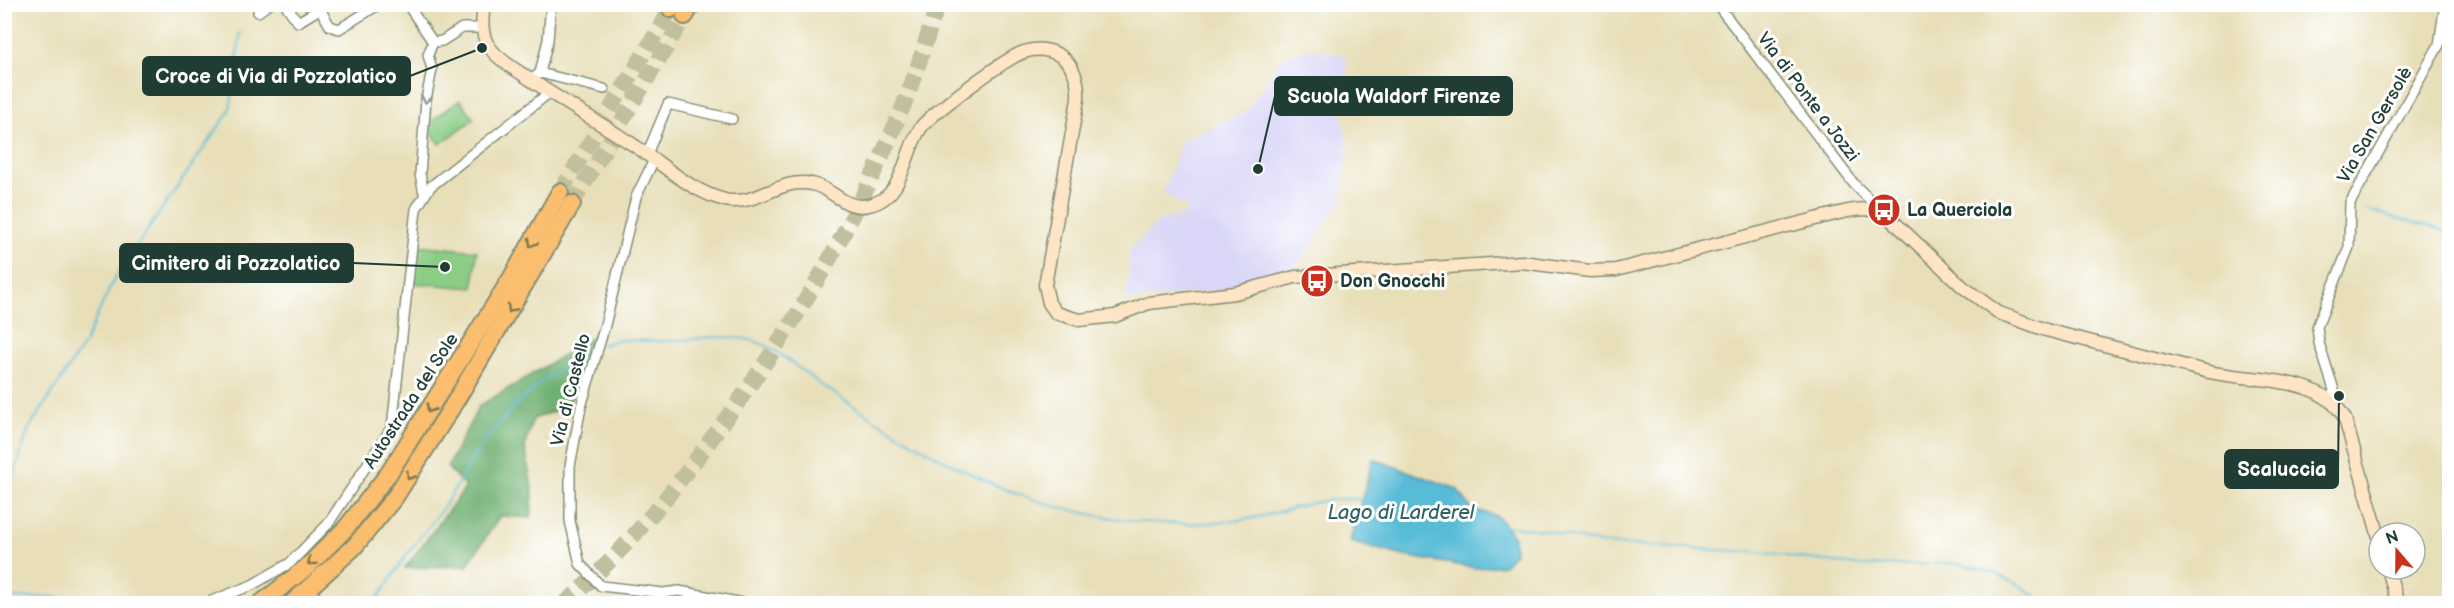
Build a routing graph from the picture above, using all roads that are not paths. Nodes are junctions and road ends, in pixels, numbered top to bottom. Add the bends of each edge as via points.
1 (269, 4) edge
2 (285, 4) edge
3 (380, 4) edge
4 (407, 4) edge
5 (484, 4) edge
6 (551, 4) edge
7 (1717, 4) edge
8 (2445, 4) edge
9 (322, 7) edge
10 (363, 9) edge
11 (258, 12) dead end
12 (482, 28) junction
13 (433, 42) junction
14 (535, 76) junction
15 (604, 88) dead end
16 (549, 93) junction
17 (732, 118) dead end
18 (650, 157) junction
19 (424, 193) junction
20 (1871, 208) junction
21 (2331, 400) junction
22 (2375, 521) edge
23 (2392, 581) edge
24 (204, 603) edge
25 (260, 603) edge
26 (291, 603) edge
27 (749, 603) edge
28 (2398, 603) edge

1 - 11 street
2 - 9 street via 298,22
3 - 10 street
4 - 13 street
5 - 12 main road
6 - 14 street via 549,33
7 - 20 street, Via di Ponte a Jozzi via 1870,200
8 - 21 street, Via San Gersolè via 2439,45 2350,203 2349,247 2317,327 2334,390
9 - 10 street via 330,26 339,30
12 - 13 street via 462,28
12 - 14 main road via 493,52
13 -> 19 street via 428,55 432,69 420,174
14 - 15 street
14 - 16 main road
16 - 18 main road
16 - 19 street
17 - 18 street, Via di Castello via 668,104
18 - 20 main road via 698,189 730,201 747,201 790,184 803,183 824,188 854,206 871,205 894,188 916,136 929,119 1019,54 1035,49 1051,51 1064,58 1072,70 1078,99 1045,285 1056,313 1079,320 1115,316 1149,303 1235,293 1295,277 1522,262 1590,271 1616,270
18 - 27 street, Via di Castello via 581,407 570,466 570,521 580,564 601,586 663,593 679,591
19 - 24 street via 416,209 393,427 328,524 290,563 252,585
20 - 21 main road via 1891,219 1963,287 1999,313 2046,330 2209,372 2308,387
21 - 22 main road via 2349,429
23 - 28 main road
25 - 26 highway, Autostrada del Sole via 306,567 346,528 389,473 566,198 452,407 395,497 354,547

